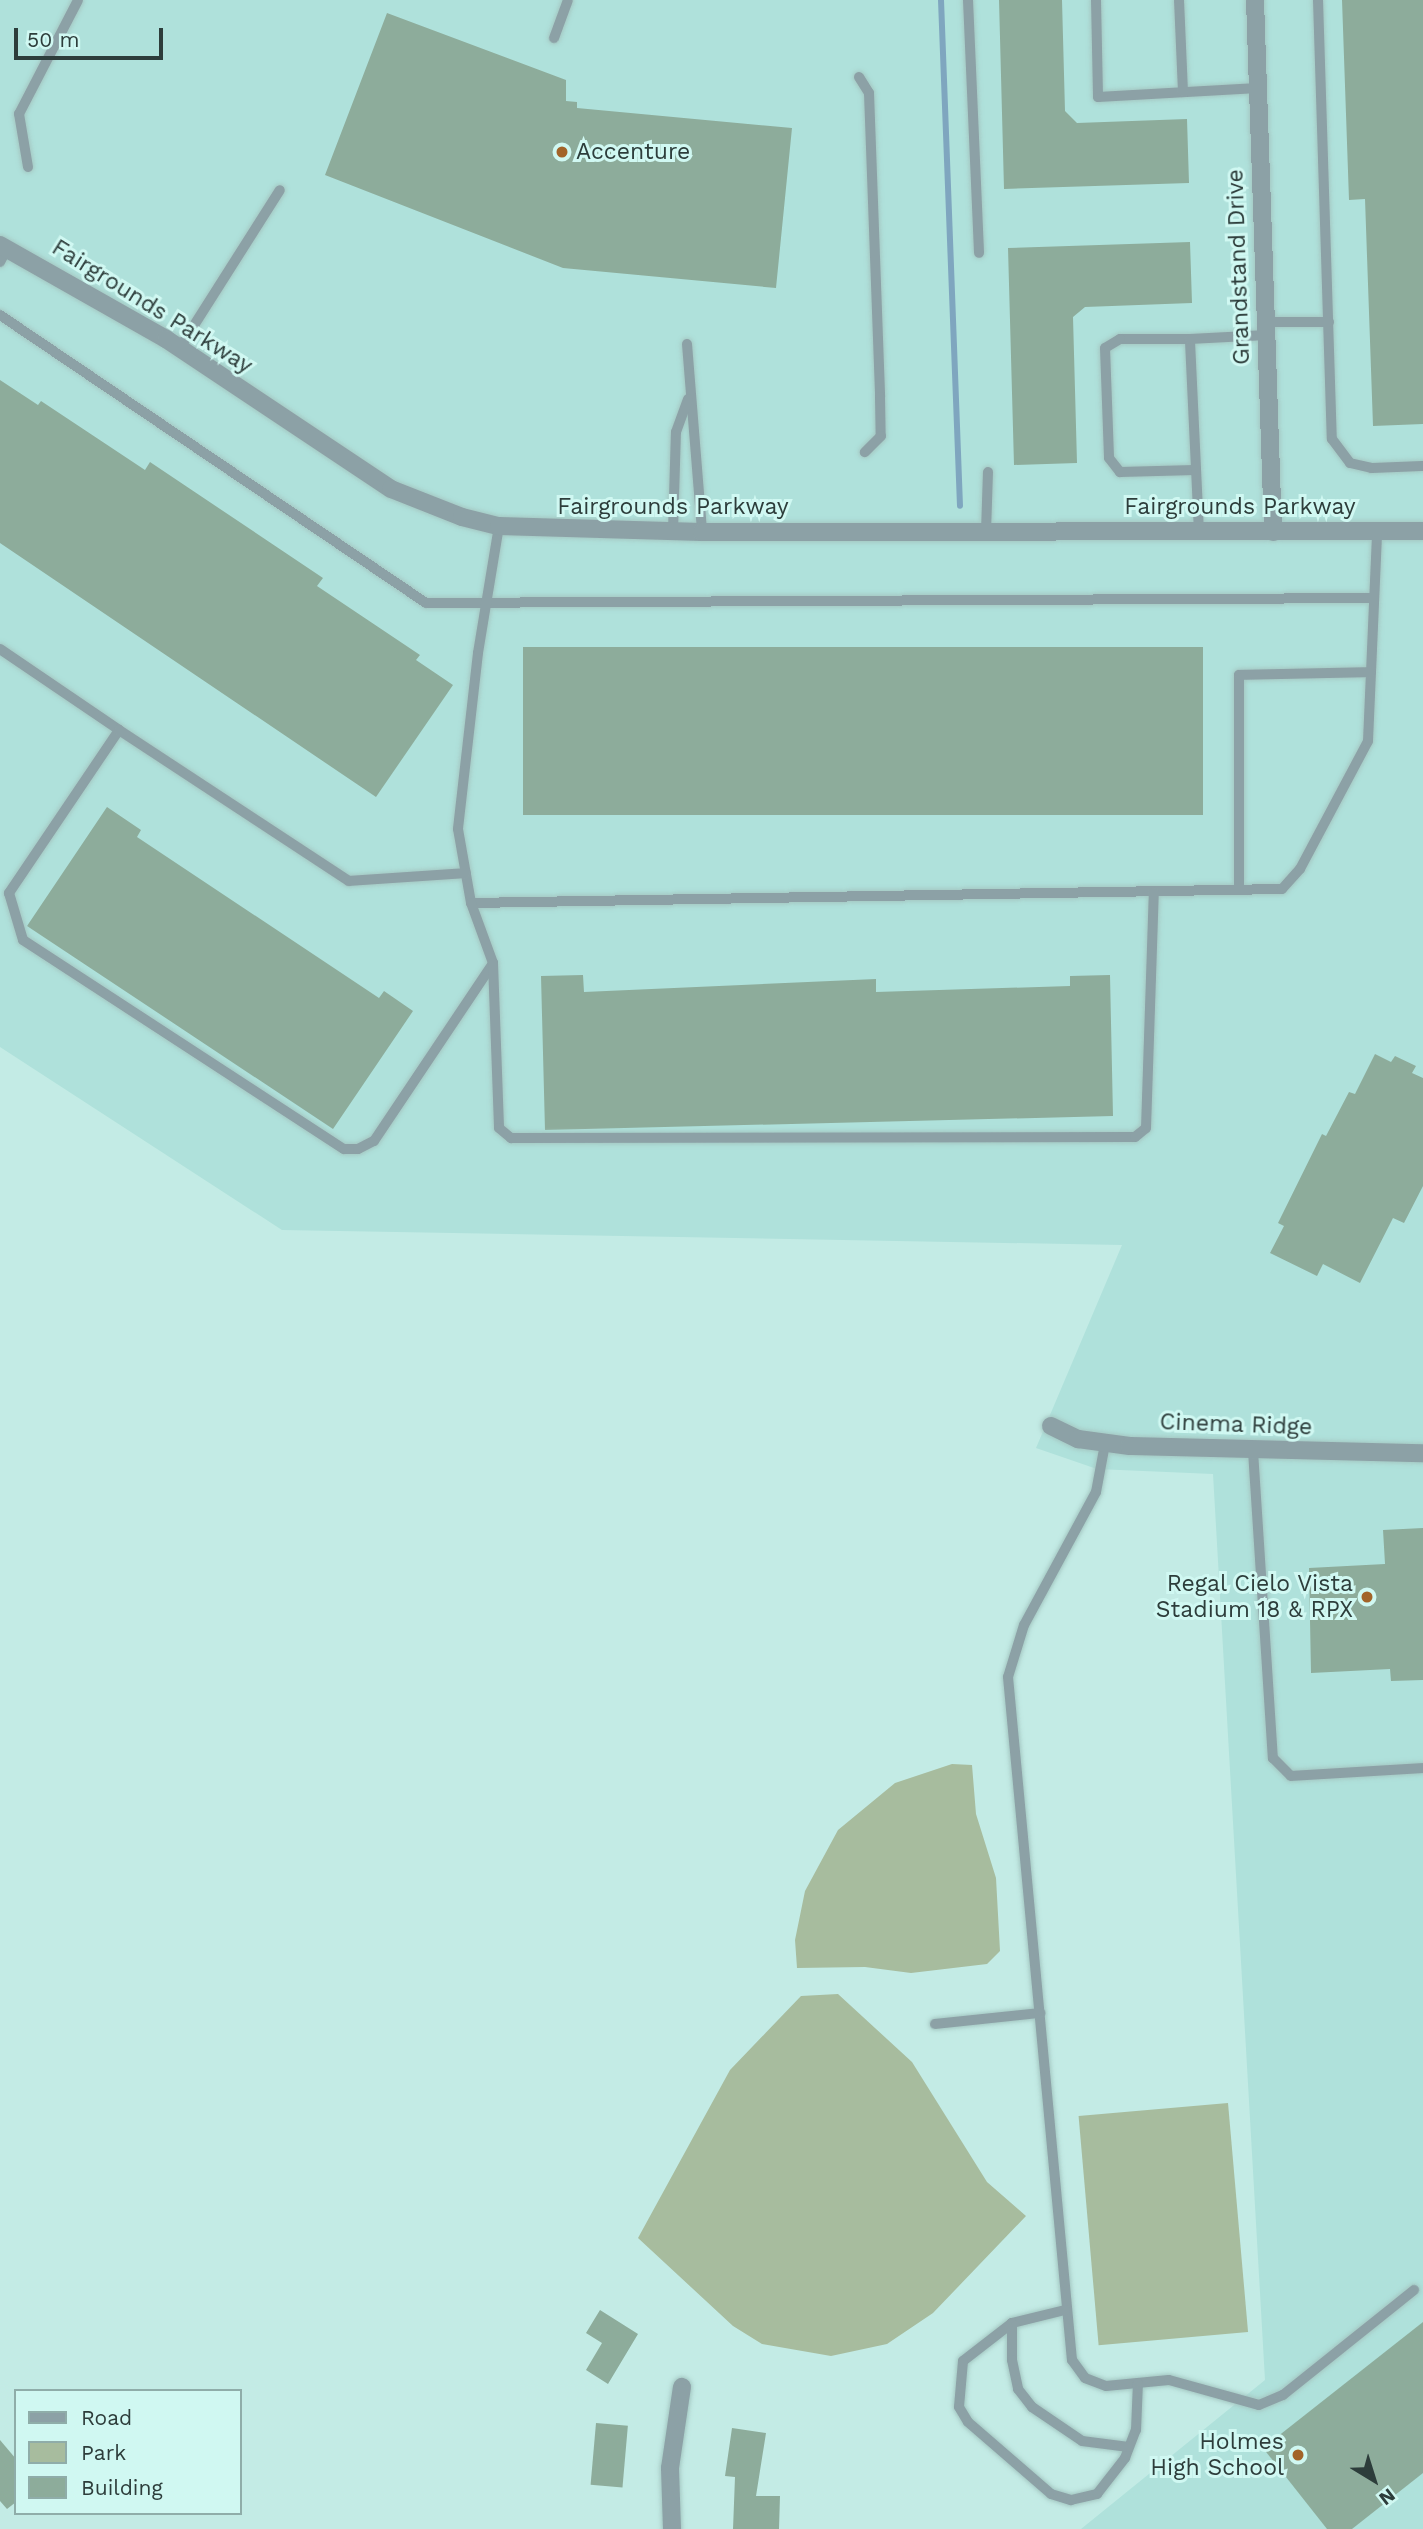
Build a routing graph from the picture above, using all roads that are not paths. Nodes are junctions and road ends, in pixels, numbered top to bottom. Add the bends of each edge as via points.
1 (78, 0) edge
2 (568, 0) edge
3 (968, 0) edge
4 (1096, 0) edge
5 (1179, 0) edge
6 (1255, 0) edge
7 (1318, 0) edge
8 (554, 38) dead end
9 (859, 77) dead end
10 (1258, 88) junction
11 (1183, 92) junction
12 (28, 167) dead end
13 (279, 190) dead end
14 (2, 252) edge
15 (979, 253) dead end
16 (0, 315) edge
17 (1329, 322) junction
18 (1266, 329) junction
19 (1190, 339) junction
20 (687, 344) dead end
21 (179, 349) junction
22 (688, 399) junction
23 (865, 452) dead end
24 (1423, 466) edge
25 (1195, 470) junction
26 (988, 472) dead end
27 (499, 526) junction
28 (673, 531) junction
29 (1377, 531) junction
30 (1423, 531) edge
31 (702, 532) junction
32 (986, 532) junction
33 (1199, 532) junction
34 (1273, 532) junction
35 (1374, 598) junction
36 (486, 601) junction
37 (0, 649) edge
38 (1371, 672) junction
39 (119, 730) junction
40 (466, 873) junction
41 (1239, 890) junction
42 (1154, 892) junction
43 (471, 902) junction
44 (493, 963) junction
45 (1051, 1426) dead end
46 (1105, 1444) junction
47 (1252, 1451) junction
48 (1423, 1453) edge
49 (1423, 1768) edge
50 (1040, 2013) junction
51 (935, 2024) dead end
52 (1414, 2290) dead end
53 (1065, 2311) junction
54 (1012, 2323) junction
55 (1138, 2383) junction
56 (682, 2388) dead end
57 (1129, 2446) junction
58 (672, 2529) edge

1 - 12 lane via 19,114
2 - 8 lane
3 - 15 lane
4 - 11 lane via 1098,97
5 - 11 lane
6 - 10 street, Grandstand Drive
7 - 17 lane
9 - 23 lane via 869,93 881,436
10 - 11 lane
10 - 18 street, Grandstand Drive
13 - 21 lane
14 - 21 street, Fairgrounds Parkway
16 - 36 lane via 426,603
17 - 18 lane
17 - 24 lane via 1332,439 1338,452 1350,463 1371,468
18 - 19 lane
18 - 34 street, Grandstand Drive
19 - 25 lane
19 - 25 lane via 1121,339 1105,348 1109,458 1120,472
20 - 22 lane
21 - 27 street, Fairgrounds Parkway via 391,489 450,513
22 - 28 lane via 676,432
22 - 31 lane via 696,433
25 - 33 lane
26 - 32 lane
27 - 28 street, Fairgrounds Parkway
27 - 36 lane
28 - 31 street, Fairgrounds Parkway
29 - 30 street, Fairgrounds Parkway
29 - 34 street, Fairgrounds Parkway
29 - 35 lane
31 - 32 street, Fairgrounds Parkway
32 - 33 street, Fairgrounds Parkway
33 - 34 street, Fairgrounds Parkway
35 - 36 lane
35 - 38 lane
36 - 40 lane via 458,829
37 - 39 lane
38 - 41 lane via 1368,741 1300,869 1282,889
38 - 41 lane via 1239,675
39 - 40 lane via 349,881
39 - 44 lane via 9,893 23,940 344,1149 358,1149 374,1141
40 - 43 lane
41 - 42 lane
42 - 43 lane
42 - 44 lane via 1146,1128 1135,1137 511,1138 499,1128
43 - 44 lane
45 - 46 street, Cinema Ridge via 1078,1439
46 - 47 street, Cinema Ridge
46 - 50 lane via 1096,1492 1024,1625 1008,1677
47 - 48 street, Cinema Ridge
47 - 49 lane via 1273,1758 1291,1776
50 - 51 lane
50 - 53 lane
52 - 55 lane via 1283,2395 1259,2406 1169,2380
53 - 54 lane
53 - 55 lane via 1072,2360 1085,2378 1106,2386
54 - 57 lane via 1016,2379 1032,2407 1082,2441
54 - 57 lane via 963,2361 959,2407 968,2422 1051,2494 1071,2500 1097,2494 1110,2483
55 - 57 lane via 1136,2430
56 - 58 street via 670,2468

